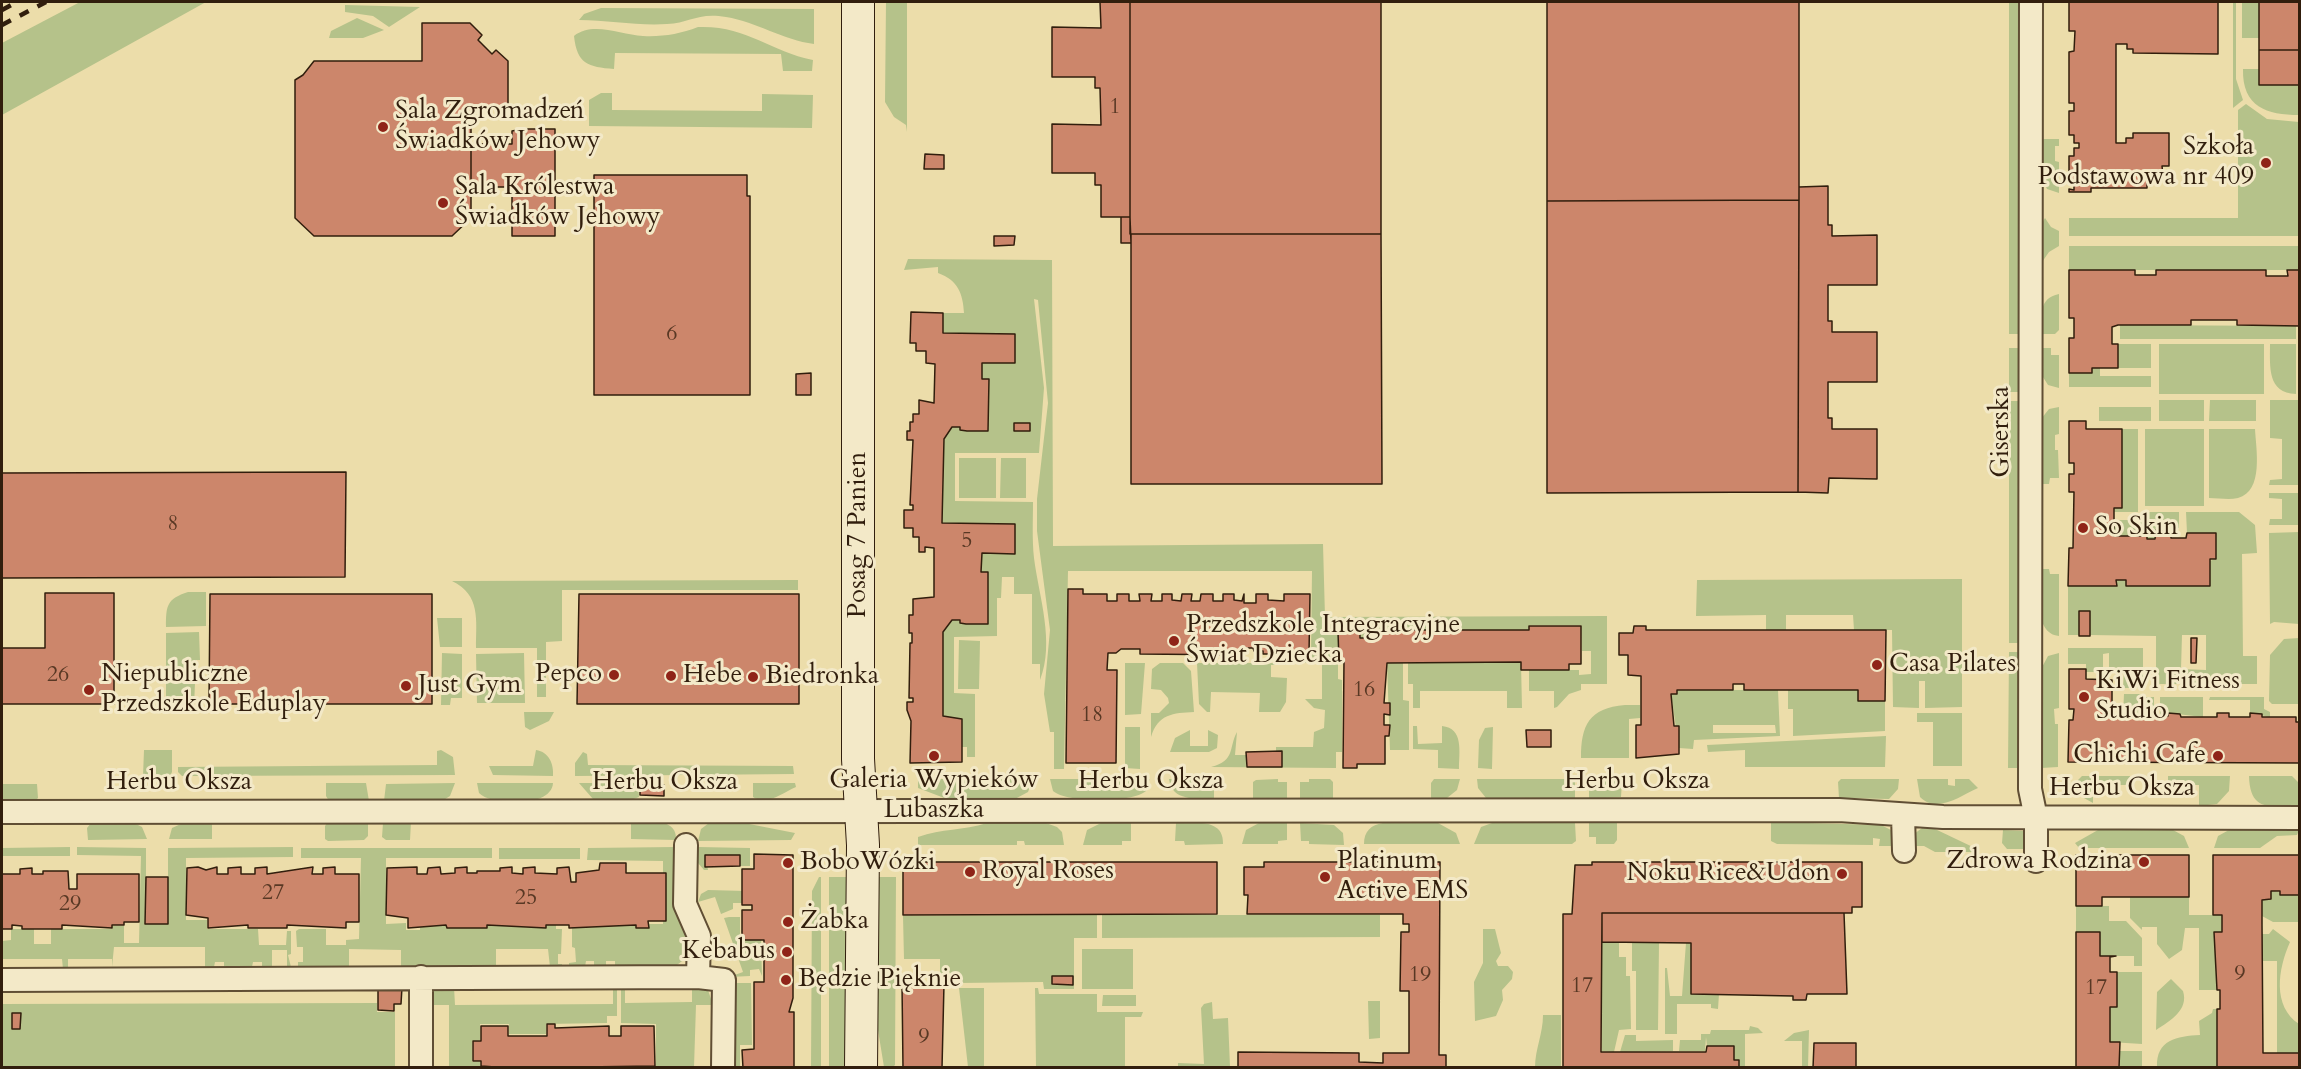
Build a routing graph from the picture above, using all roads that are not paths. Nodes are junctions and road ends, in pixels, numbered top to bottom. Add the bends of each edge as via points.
1 (858, 2) edge
2 (2031, 2) edge
3 (2, 812) edge
4 (861, 812) junction
5 (1903, 814) junction
6 (2036, 818) junction
7 (2300, 818) edge
8 (686, 844) dead end
9 (1904, 851) dead end
10 (2036, 861) dead end
11 (421, 977) junction
12 (698, 977) junction
13 (2, 980) edge
14 (421, 1068) edge
15 (723, 1068) edge
16 (861, 1068) edge

1 - 4 street, Posag 7 Panien
2 - 6 street, Giserska via 2030,780
3 - 4 street, Herbu Oksza
4 - 5 street, Herbu Oksza via 1839,810
4 - 16 street, Posag 7 Panien
5 - 6 street, Herbu Oksza
5 - 9 street
6 - 7 street, Herbu Oksza
6 - 10 street, Giserska
8 - 12 street via 685,904 699,936
11 - 12 street
11 - 13 street
11 - 14 street
12 - 15 street via 724,980

